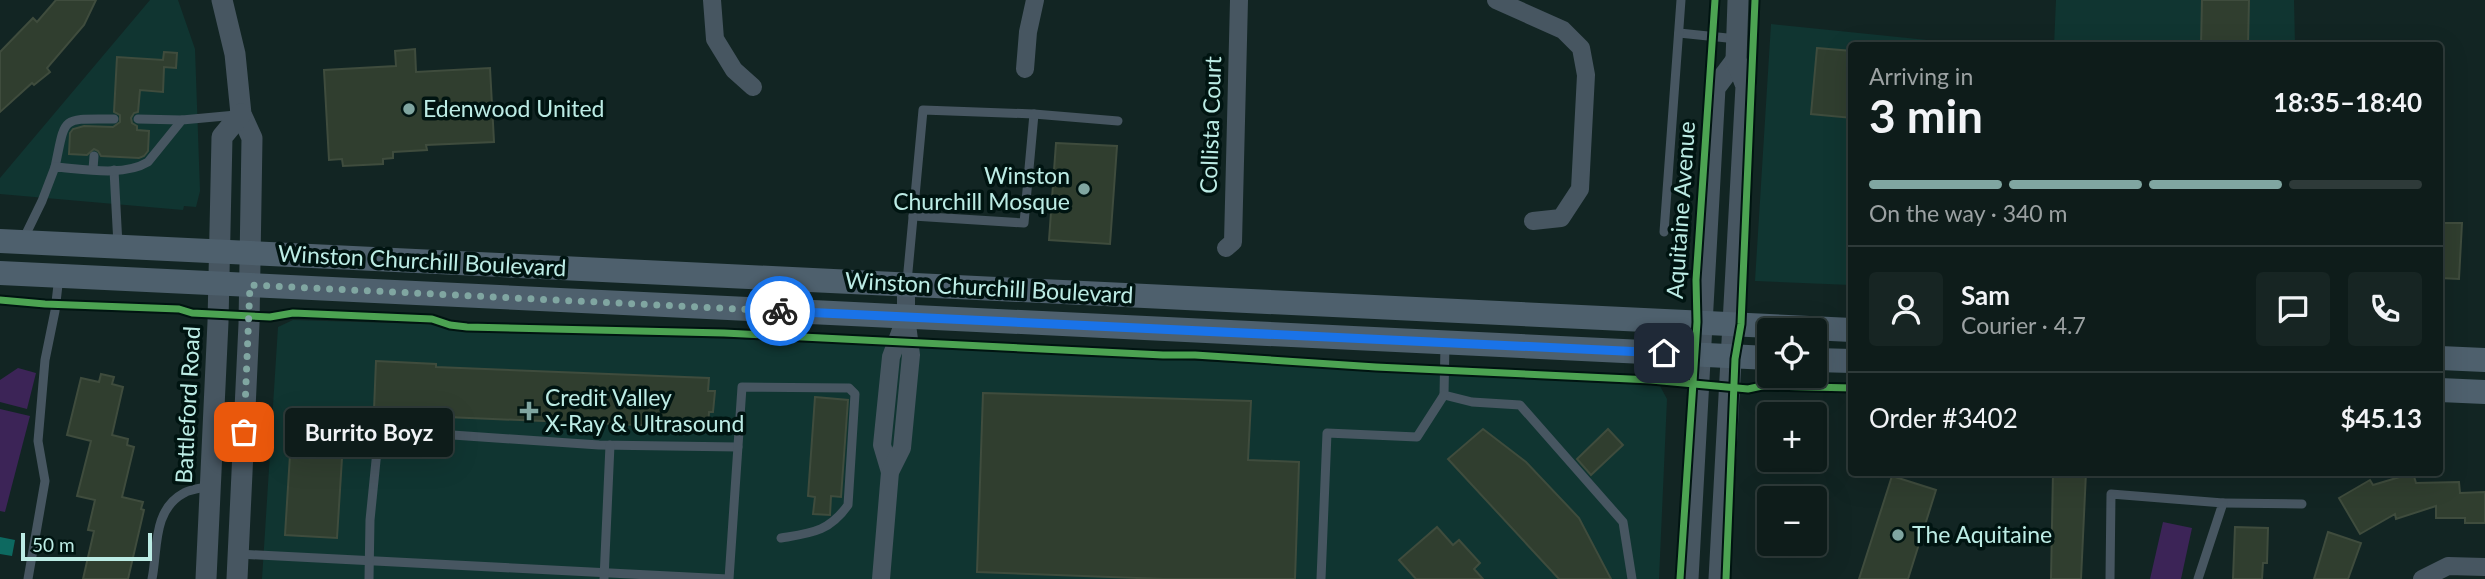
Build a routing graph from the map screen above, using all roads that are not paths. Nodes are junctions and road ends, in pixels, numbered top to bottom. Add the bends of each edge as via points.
1 (222, 0) edge
2 (712, 0) edge
3 (1035, 0) edge
4 (1240, 0) edge
5 (1496, 0) edge
6 (1681, 0) edge
7 (1738, 0) edge
8 (1679, 33) junction
9 (1736, 49) junction
10 (1025, 69) dead end
11 (753, 87) dead end
12 (241, 114) junction
13 (1034, 114) junction
14 (114, 119) dead end
15 (138, 119) dead end
16 (181, 120) junction
17 (1118, 121) dead end
18 (94, 156) dead end
19 (128, 158) dead end
20 (55, 167) junction
21 (128, 168) junction
22 (93, 169) junction
23 (114, 170) junction
24 (913, 216) junction
25 (1532, 221) dead end
26 (1664, 232) dead end
27 (11, 242) edge
28 (119, 246) junction
29 (1226, 248) dead end
30 (220, 251) junction
31 (251, 252) junction
32 (0, 272) edge
33 (59, 275) junction
34 (219, 284) junction
35 (906, 284) junction
36 (250, 285) junction
37 (906, 317) junction
38 (1701, 323) junction
39 (1732, 324) junction
40 (1848, 330) edge
41 (1445, 343) junction
42 (1699, 355) junction
43 (1730, 356) junction
44 (1757, 357) edge
45 (2443, 358) edge
46 (1827, 360) edge
47 (2485, 360) edge
48 (1848, 361) edge
49 (2443, 390) edge
50 (2485, 392) edge
51 (1444, 395) junction
52 (610, 445) junction
53 (738, 447) junction
54 (211, 486) junction
55 (2223, 503) junction
56 (2302, 503) dead end
57 (781, 538) dead end
58 (238, 554) junction
59 (370, 561) junction
60 (2485, 567) edge
61 (604, 576) edge
62 (667, 578) edge
63 (28, 579) edge
64 (152, 579) edge
65 (206, 579) edge
66 (237, 579) edge
67 (369, 579) edge
68 (729, 579) edge
69 (881, 579) edge
70 (1321, 579) edge
71 (1632, 579) edge
72 (1688, 579) edge
73 (1719, 579) edge
74 (2110, 579) edge
75 (2198, 579) edge
76 (2422, 579) edge

1 - 12 street via 235,54
2 - 11 street via 715,39 734,71
3 - 10 street
4 - 29 street, Collista Court via 1233,242
5 - 25 street via 1563,30 1581,48 1586,75 1580,190 1561,218
6 - 8 lane
7 - 9 street
8 - 9 lane
8 - 26 lane
9 - 38 street, Aquitaine Avenue via 1715,88
9 - 39 street via 1746,86
12 - 16 lane
12 - 30 street, Battleford Road via 222,137
12 - 31 street via 252,138
13 - 17 lane
13 - 24 lane via 923,110
13 - 24 lane via 1024,223
14 - 20 lane via 74,118 67,122
15 - 16 lane
16 - 21 lane via 148,162
18 - 22 lane
19 - 21 lane
20 - 22 lane
20 - 27 lane via 42,201
21 - 23 lane
22 - 23 lane
23 - 28 lane
24 - 35 lane
27 - 28 main road, Winston Churchill Boulevard
28 - 30 main road, Winston Churchill Boulevard
30 - 31 main road, Winston Churchill Boulevard
30 - 34 street, Battleford Road
31 - 35 main road, Winston Churchill Boulevard
31 - 36 street
32 - 33 main road, Winston Churchill Boulevard
33 - 34 main road, Winston Churchill Boulevard
33 - 63 lane via 38,442 45,481
34 - 36 main road, Winston Churchill Boulevard
34 - 54 street, Battleford Road
35 - 37 street
35 - 38 main road, Winston Churchill Boulevard
36 - 37 main road, Winston Churchill Boulevard
36 - 58 street
37 - 41 main road, Winston Churchill Boulevard
37 - 69 street via 911,355 902,448 890,472
38 - 39 main road, Winston Churchill Boulevard
38 - 42 street, Aquitaine Avenue
39 - 40 main road, Winston Churchill Boulevard
39 - 43 street
41 - 42 main road, Winston Churchill Boulevard
41 - 51 lane
42 - 43 main road, Winston Churchill Boulevard
42 - 72 street, Aquitaine Avenue
43 - 44 main road, Winston Churchill Boulevard
43 - 73 street
45 - 47 main road
46 - 48 main road
49 - 50 main road
51 - 70 lane via 1417,437 1327,433
51 - 71 lane via 1520,405 1623,522
52 - 53 lane
52 - 59 lane via 395,431 377,441
52 - 61 lane
53 - 57 lane via 742,387 849,388 855,394 848,505 824,529
53 - 68 lane
54 - 64 lane via 183,493 167,509 159,522
54 - 65 street, Battleford Road
55 - 56 lane
55 - 74 lane via 2111,494
55 - 75 lane
58 - 59 lane
58 - 66 street
59 - 61 lane
59 - 67 lane
60 - 76 street via 2448,566
61 - 62 lane
62 - 68 lane

